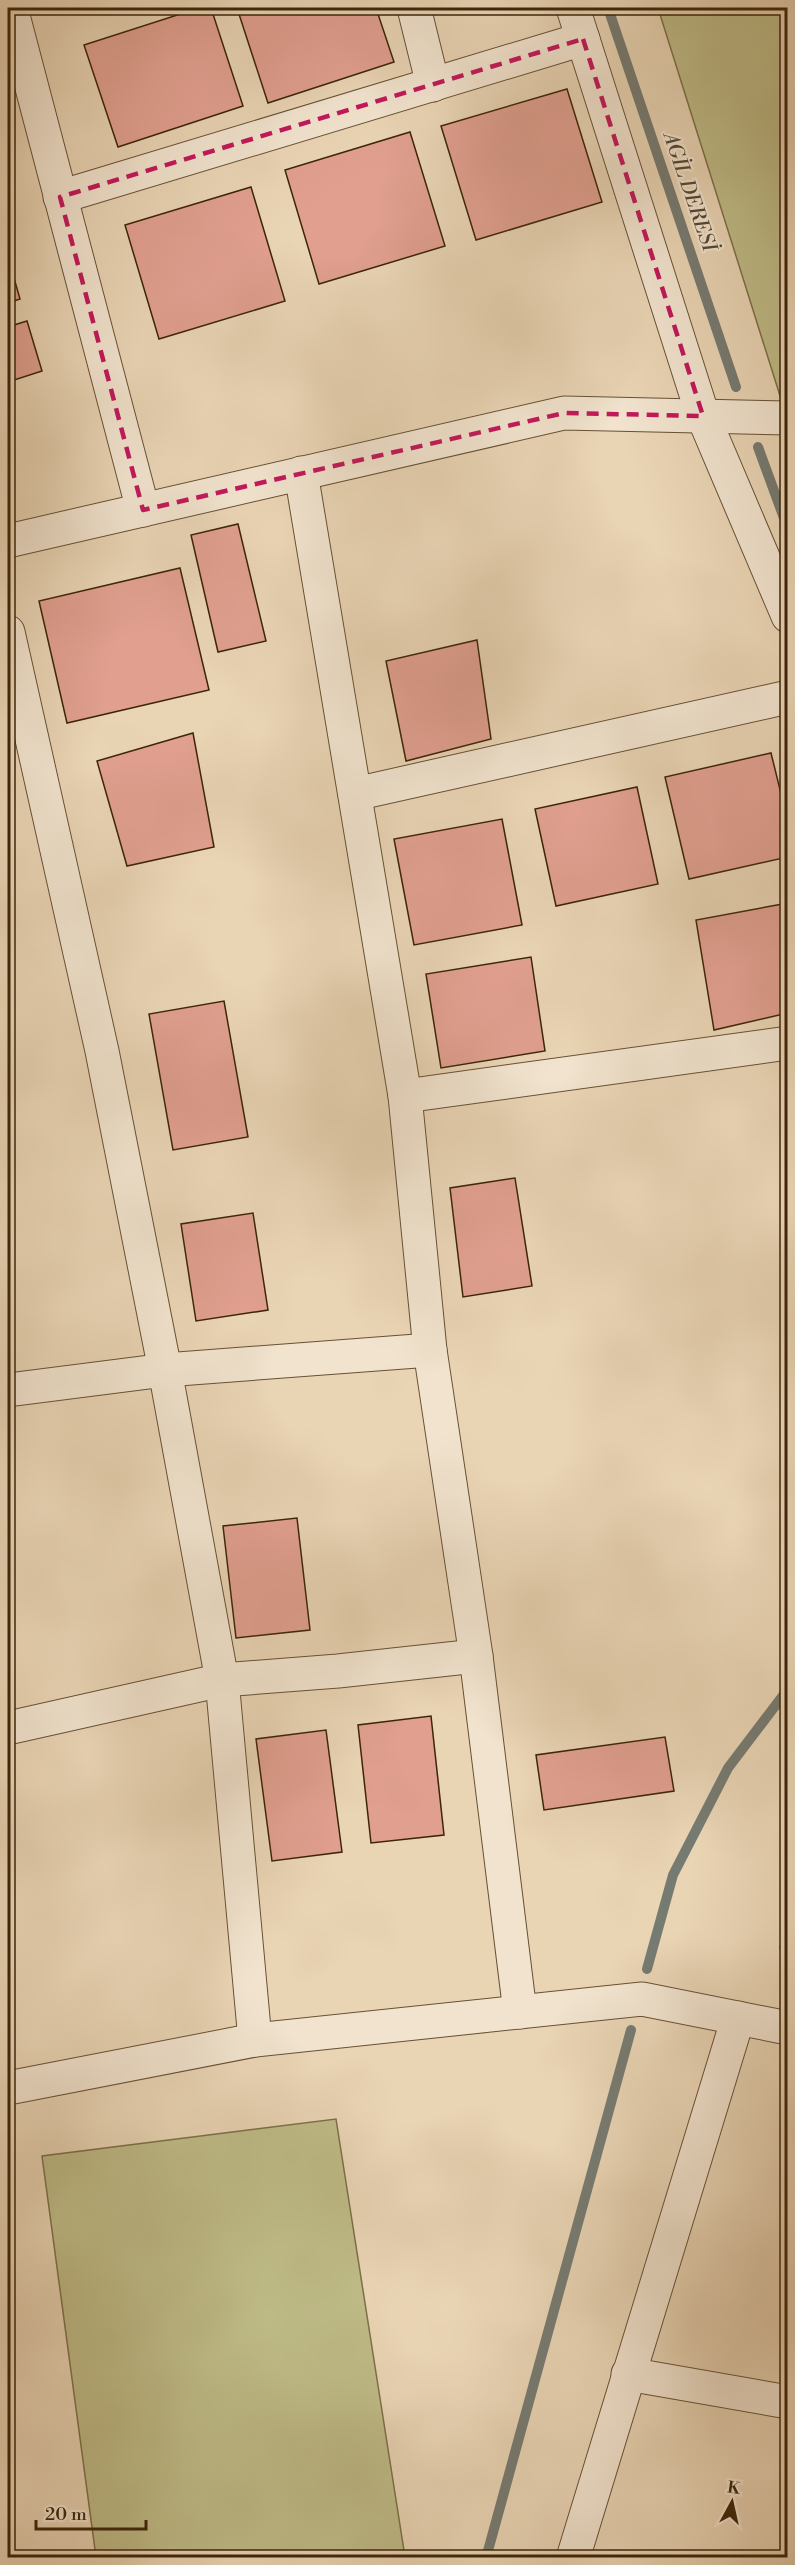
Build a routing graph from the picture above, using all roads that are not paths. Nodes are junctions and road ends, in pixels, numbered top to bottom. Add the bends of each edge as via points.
1 (11, 8) edge
2 (414, 8) edge
3 (573, 8) edge
4 (583, 39) junction
5 (14, 50) edge
6 (433, 85) junction
7 (60, 197) junction
8 (703, 416) junction
9 (788, 418) edge
10 (301, 474) junction
11 (143, 510) junction
12 (8, 541) edge
13 (788, 616) edge
14 (8, 632) edge
15 (788, 697) edge
16 (355, 794) junction
17 (788, 1043) edge
18 (405, 1096) junction
19 (430, 1350) junction
20 (165, 1370) junction
21 (8, 1390) edge
22 (476, 1656) junction
23 (222, 1680) junction
24 (8, 1728) edge
25 (520, 2012) junction
26 (738, 2018) junction
27 (788, 2028) edge
28 (255, 2040) junction
29 (8, 2088) edge
30 (628, 2374) junction
31 (788, 2402) edge
32 (573, 2558) edge

1 - 5 street
2 - 6 street
3 - 4 street
4 - 6 street
4 - 8 street
5 - 7 street
6 - 7 street
7 - 11 street
8 - 9 street
8 - 10 street via 564,413
8 - 13 street
10 - 11 street
10 - 16 street
11 - 12 street
14 - 20 street via 102,1052
15 - 16 street
16 - 18 street
17 - 18 street
18 - 19 street
19 - 20 street
19 - 22 street
20 - 21 street
20 - 23 street
22 - 23 street
22 - 25 street
23 - 24 street
23 - 28 street
25 - 26 street via 642,2000
25 - 28 street
26 - 27 street
26 - 30 street
28 - 29 street
30 - 31 street
30 - 32 street

